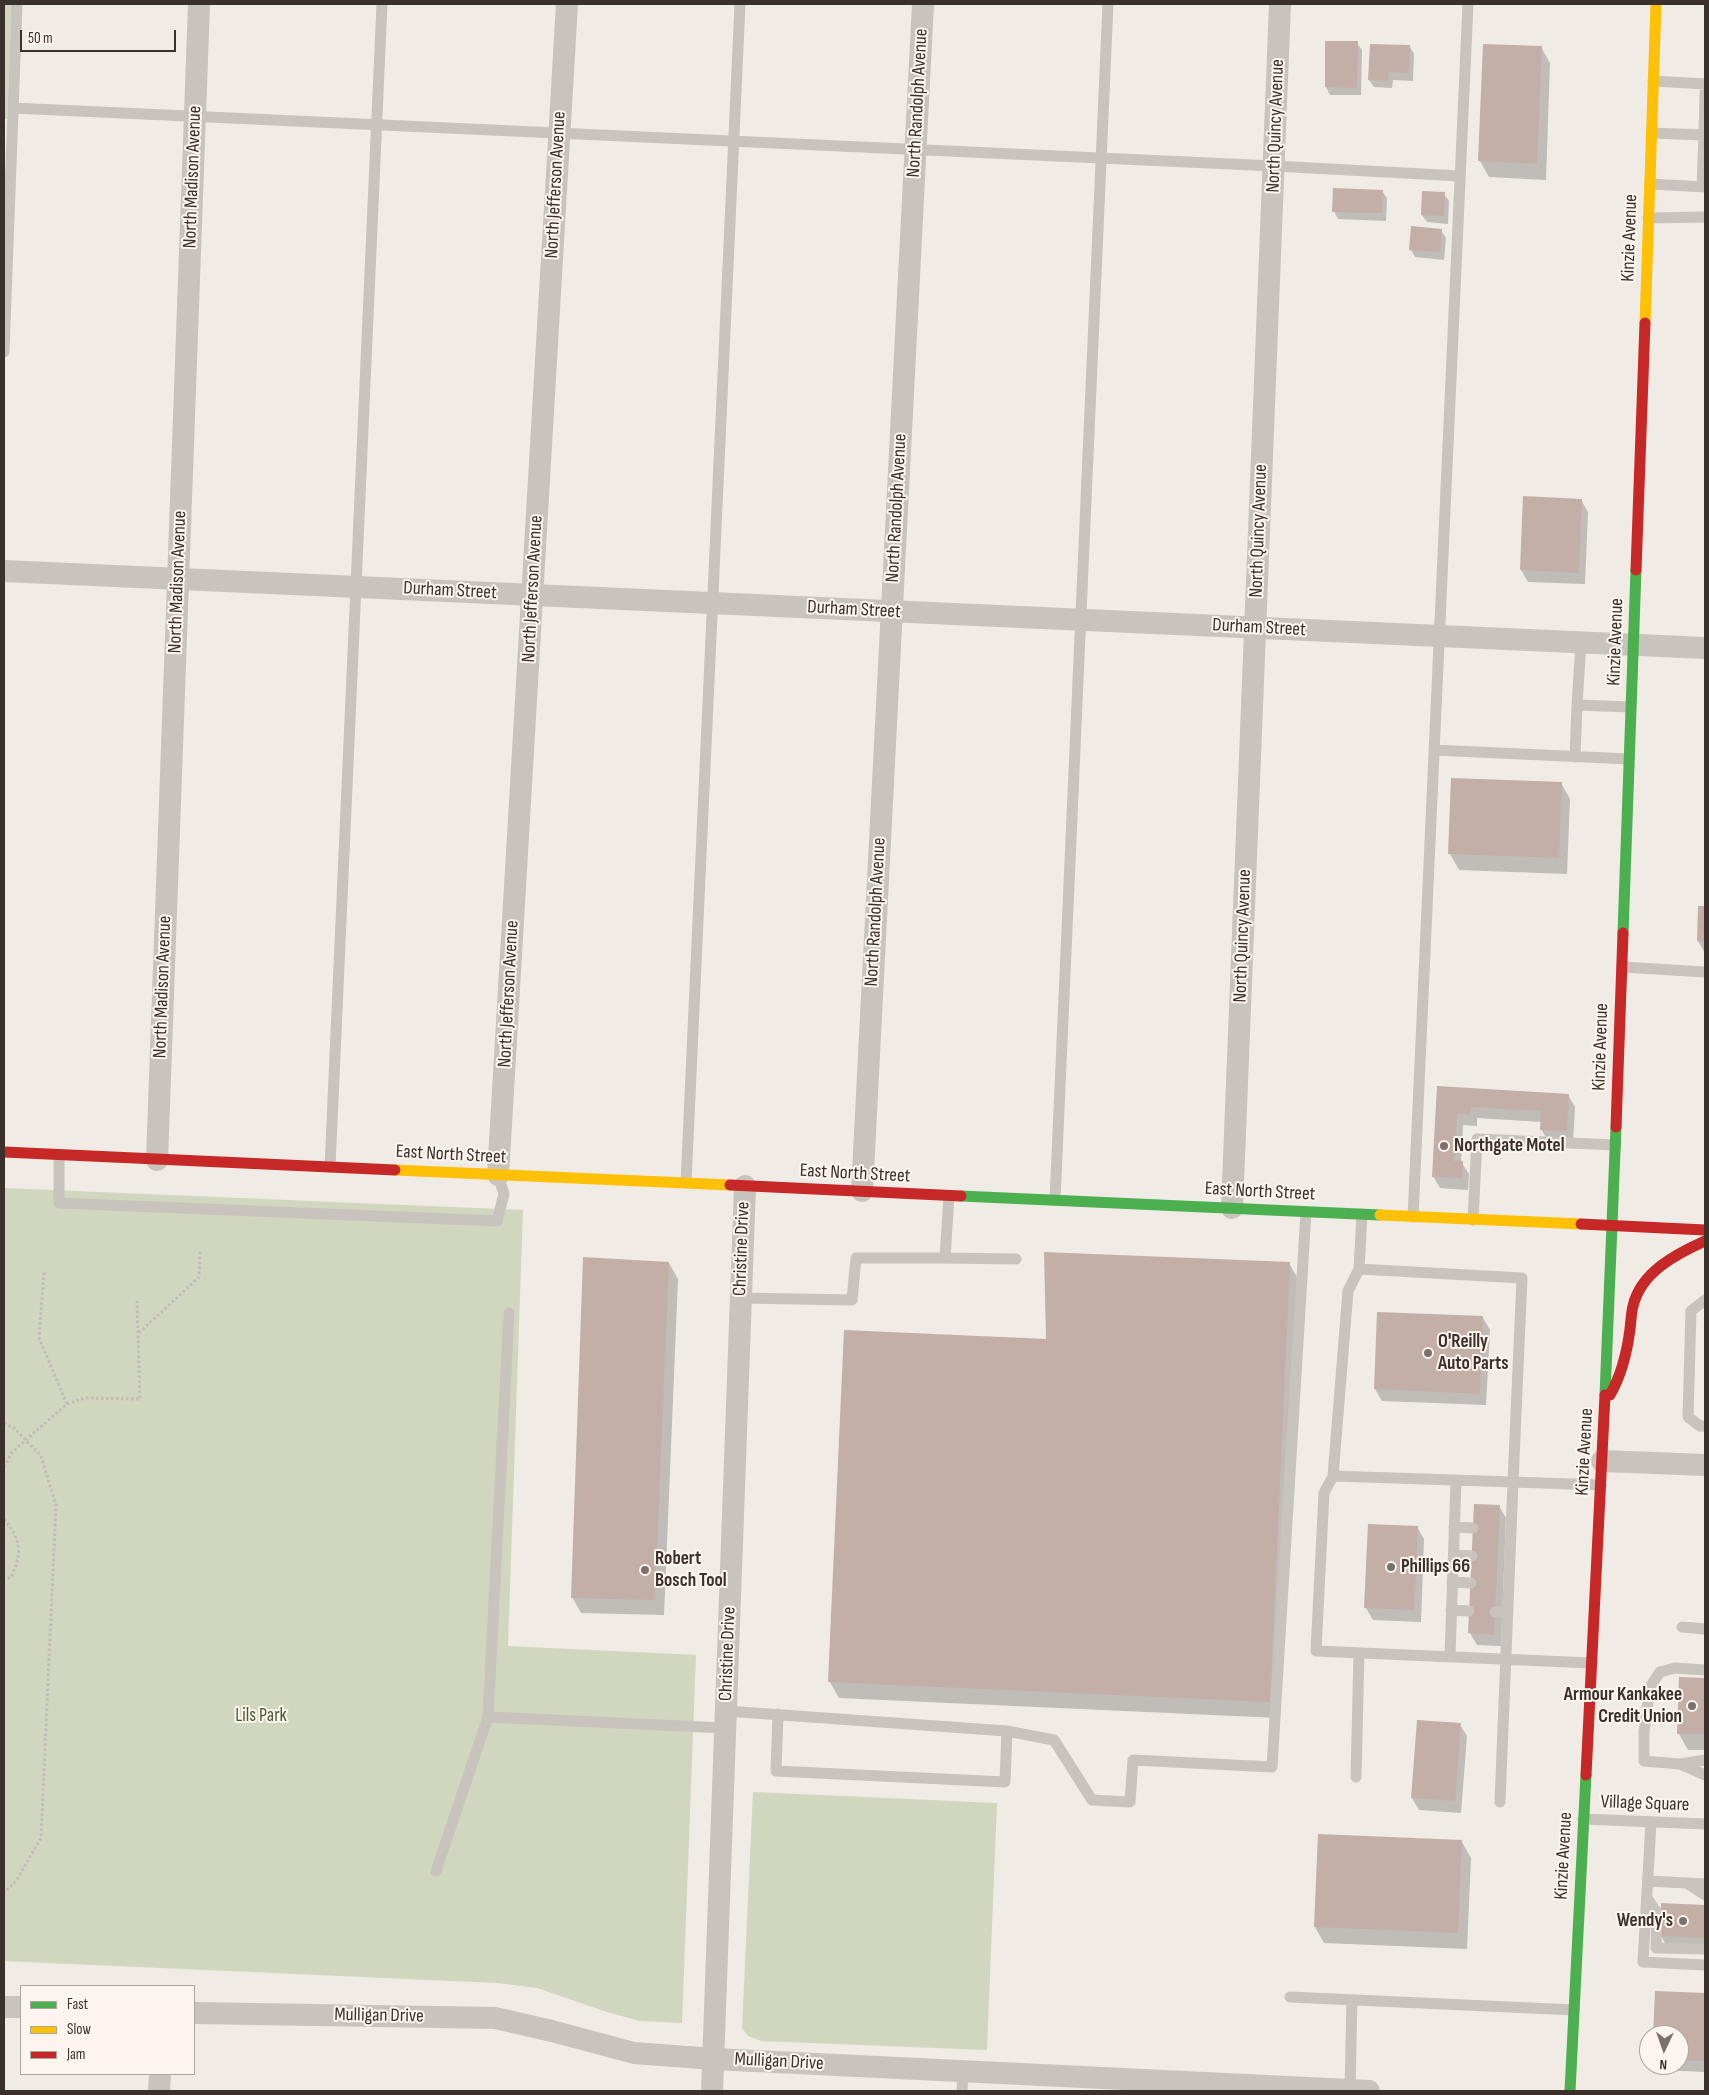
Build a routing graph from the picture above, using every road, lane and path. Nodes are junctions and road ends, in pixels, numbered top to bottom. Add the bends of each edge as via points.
1 (17, 4) edge
2 (199, 4) edge
3 (382, 4) edge
4 (567, 4) edge
5 (740, 4) edge
6 (923, 4) edge
7 (1108, 4) edge
8 (1280, 4) edge
9 (1468, 4) edge
10 (1656, 4) edge
11 (1653, 82) junction
12 (1705, 84) edge
13 (1705, 93) edge
14 (13, 108) junction
15 (195, 116) junction
16 (376, 125) junction
17 (559, 133) junction
18 (1651, 133) junction
19 (1704, 135) junction
20 (734, 141) junction
21 (915, 149) junction
22 (1101, 158) junction
23 (1274, 166) junction
24 (1460, 176) junction
25 (1650, 184) junction
26 (1704, 186) edge
27 (1705, 217) edge
28 (1648, 218) junction
29 (4, 352) edge
30 (4, 572) edge
31 (178, 579) junction
32 (356, 587) junction
33 (532, 595) junction
34 (712, 604) junction
35 (892, 612) junction
36 (1080, 620) junction
37 (1256, 628) junction
38 (1439, 636) junction
39 (1581, 642) junction
40 (1633, 645) junction
41 (1705, 648) edge
42 (1577, 705) junction
43 (1631, 707) junction
44 (1434, 750) junction
45 (1575, 757) junction
46 (1629, 759) junction
47 (1622, 966) junction
48 (1705, 972) edge
49 (1616, 1145) junction
50 (4, 1152) edge
51 (60, 1155) junction
52 (157, 1160) junction
53 (330, 1167) junction
54 (498, 1175) junction
55 (686, 1184) junction
56 (745, 1186) junction
57 (862, 1191) junction
58 (950, 1196) junction
59 (1055, 1200) junction
60 (1232, 1208) junction
61 (1306, 1212) junction
62 (1362, 1214) junction
63 (1413, 1217) junction
64 (1473, 1220) junction
65 (1613, 1226) junction
66 (1705, 1230) edge
67 (1705, 1241) edge
68 (200, 1250) dead end
69 (945, 1258) junction
70 (1016, 1259) dead end
71 (1359, 1268) junction
72 (44, 1272) dead end
73 (741, 1298) junction
74 (1705, 1300) edge
75 (137, 1301) dead end
76 (509, 1314) dead end
77 (138, 1333) junction
78 (67, 1404) junction
79 (1604, 1405) junction
80 (4, 1423) edge
81 (1705, 1426) edge
82 (26, 1440) junction
83 (1602, 1461) junction
84 (1705, 1465) edge
85 (4, 1467) edge
86 (1333, 1476) junction
87 (1456, 1481) junction
88 (1513, 1482) junction
89 (1601, 1485) junction
90 (4, 1519) edge
91 (1454, 1527) junction
92 (1473, 1528) dead end
93 (1454, 1555) junction
94 (1472, 1556) dead end
95 (1498, 1558) dead end
96 (1510, 1558) junction
97 (4, 1578) edge
98 (1452, 1582) junction
99 (1470, 1583) dead end
100 (1496, 1584) dead end
101 (1509, 1584) junction
102 (1451, 1610) junction
103 (1469, 1611) dead end
104 (1495, 1612) dead end
105 (1508, 1612) junction
106 (1682, 1627) dead end
107 (1705, 1629) edge
108 (1360, 1653) junction
109 (1450, 1656) junction
110 (1506, 1659) junction
111 (1591, 1663) junction
112 (1705, 1670) edge
113 (778, 1714) junction
114 (488, 1717) junction
115 (725, 1719) junction
116 (1008, 1731) junction
117 (1705, 1760) edge
118 (1680, 1764) junction
119 (1705, 1775) edge
120 (1356, 1777) dead end
121 (1500, 1802) dead end
122 (1583, 1819) junction
123 (1651, 1822) junction
124 (1705, 1824) edge
125 (436, 1871) dead end
126 (1648, 1881) junction
127 (1686, 1883) junction
128 (1705, 1884) edge
129 (4, 1893) edge
130 (1705, 1895) edge
131 (1647, 1898) junction
132 (1705, 1950) edge
133 (1705, 1965) edge
134 (1290, 1997) dead end
135 (1352, 2000) junction
136 (4, 2007) edge
137 (20, 2007) edge
138 (1574, 2010) junction
139 (195, 2013) edge
140 (714, 2059) junction
141 (160, 2075) edge
142 (963, 2081) edge
143 (1073, 2084) edge
144 (1270, 2089) edge
145 (159, 2091) edge
146 (712, 2091) edge
147 (1360, 2091) edge
148 (1570, 2091) edge

1 - 14 lane
2 - 15 street, North Madison Avenue
3 - 16 lane
4 - 17 street, North Jefferson Avenue
5 - 20 lane
6 - 21 street, North Randolph Avenue
7 - 22 lane
8 - 23 street, North Quincy Avenue
9 - 24 lane
10 - 11 main road, Kinzie Avenue
11 - 12 lane
11 - 18 main road, Kinzie Avenue
13 - 19 lane
14 - 15 lane
14 - 29 lane
15 - 16 lane
15 - 31 street, North Madison Avenue
16 - 17 lane
16 - 32 lane
17 - 20 lane
17 - 33 street, North Jefferson Avenue
18 - 19 lane
18 - 25 main road, Kinzie Avenue
19 - 26 lane
20 - 21 lane
20 - 34 lane
21 - 22 lane
21 - 35 street, North Randolph Avenue
22 - 23 lane
22 - 36 lane
23 - 24 lane
23 - 37 street, North Quincy Avenue
24 - 38 lane
25 - 26 lane
25 - 28 main road, Kinzie Avenue
27 - 28 lane
28 - 40 main road, Kinzie Avenue
30 - 31 street, Durham Street
31 - 32 street, Durham Street
31 - 52 street, North Madison Avenue
32 - 33 street, Durham Street
32 - 53 lane
33 - 34 street, Durham Street
33 - 54 street, North Jefferson Avenue
34 - 35 street, Durham Street
34 - 55 lane
35 - 36 street, Durham Street
35 - 57 street, North Randolph Avenue
36 - 37 street, Durham Street
36 - 59 lane
37 - 38 street, Durham Street
37 - 60 street, North Quincy Avenue
38 - 39 street, Durham Street
38 - 44 lane
39 - 40 street, Durham Street
39 - 42 lane
40 - 41 street, Durham Street
40 - 43 main road, Kinzie Avenue
42 - 43 lane
42 - 45 lane
43 - 46 main road, Kinzie Avenue
44 - 45 lane
44 - 63 lane
45 - 46 lane
46 - 47 main road, Kinzie Avenue
47 - 48 lane
47 - 49 main road, Kinzie Avenue
49 - 64 lane via 1477,1139
49 - 65 main road, Kinzie Avenue
50 - 51 main road, East North Street
51 - 52 main road, East North Street
51 - 54 lane via 59,1203 497,1221 504,1194
52 - 53 main road, East North Street
53 - 54 main road, East North Street
54 - 55 main road, East North Street
55 - 56 main road, East North Street
56 - 57 main road, East North Street
56 - 73 street, Christine Drive
57 - 58 main road, East North Street
58 - 59 main road, East North Street
58 - 69 lane
59 - 60 main road, East North Street
60 - 61 main road, East North Street
61 - 62 main road, East North Street
61 - 116 lane via 1272,1767 1133,1760 1130,1802 1092,1800 1054,1740
62 - 63 main road, East North Street
62 - 71 lane
63 - 64 main road, East North Street
64 - 65 main road, East North Street
65 - 66 main road, East North Street
65 - 79 main road, Kinzie Avenue
67 - 79 main road via 1680,1252 1659,1267 1641,1289 1634,1304 1622,1376
68 - 77 path via 199,1277
69 - 70 lane
69 - 73 lane via 856,1258 852,1300
71 - 86 lane via 1348,1291
71 - 88 lane via 1522,1278
72 - 78 path via 39,1338
73 - 115 street, Christine Drive
74 - 81 lane via 1691,1311 1688,1417
75 - 77 path
76 - 114 lane
77 - 78 path via 140,1399 85,1398
78 - 82 path
79 - 83 main road, Kinzie Avenue
80 - 82 path
82 - 85 path via 12,1452
82 - 129 path via 41,1456 56,1504 42,1828 36,1847 16,1881
83 - 84 street
83 - 89 main road, Kinzie Avenue
86 - 87 lane
86 - 108 lane via 1324,1493 1316,1651
87 - 88 lane
87 - 91 lane
88 - 89 lane
88 - 96 lane via 1505,1530
89 - 111 main road, Kinzie Avenue
90 - 97 path via 17,1542 19,1559 11,1578
91 - 92 lane
91 - 93 lane
93 - 94 lane
93 - 98 lane
95 - 96 lane
96 - 101 lane
98 - 99 lane
98 - 102 lane
100 - 101 lane
101 - 105 lane
102 - 103 lane
102 - 109 lane
104 - 105 lane
105 - 110 lane
106 - 107 lane
108 - 109 lane
108 - 120 lane
109 - 110 lane
110 - 111 lane
110 - 121 lane
111 - 122 main road, Kinzie Avenue
112 - 118 lane via 1676,1668 1660,1672 1650,1687 1644,1761
113 - 115 lane
113 - 116 lane
113 - 116 lane via 776,1771 1005,1782
114 - 115 lane
114 - 125 lane
115 - 140 street, Christine Drive
117 - 118 lane
118 - 119 lane
122 - 123 lane, Village Square
122 - 138 main road, Kinzie Avenue
123 - 124 lane, Village Square
123 - 126 lane
126 - 127 lane
126 - 131 lane
127 - 128 lane
127 - 130 lane
131 - 132 lane via 1657,1913 1656,1948
131 - 133 lane via 1643,1962
134 - 135 lane
135 - 138 lane
135 - 147 lane
136 - 137 street
138 - 148 main road, Kinzie Avenue
139 - 140 street, Mulligan Drive via 495,2018 634,2053
140 - 142 street, Mulligan Drive
140 - 146 street, Christine Drive
141 - 145 street
142 - 143 street, Mulligan Drive
143 - 144 street, Mulligan Drive
144 - 147 street, Mulligan Drive

